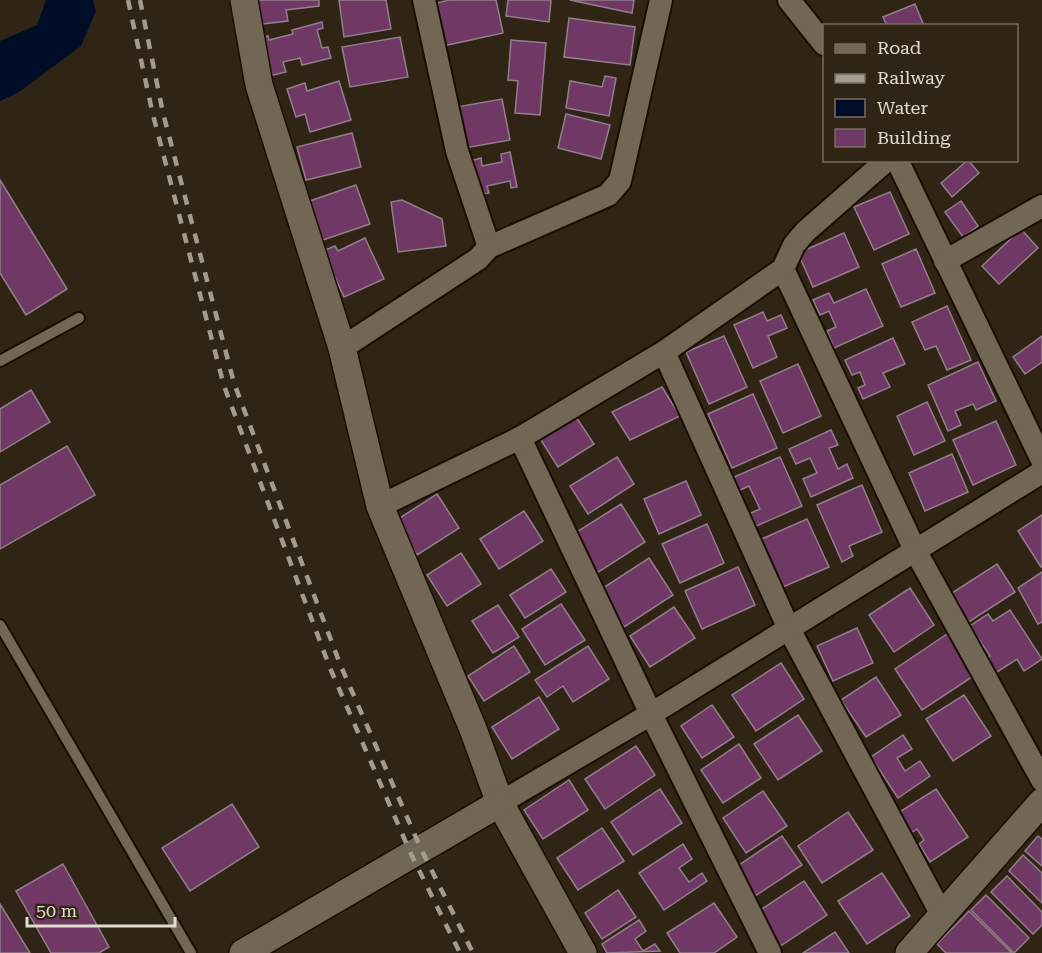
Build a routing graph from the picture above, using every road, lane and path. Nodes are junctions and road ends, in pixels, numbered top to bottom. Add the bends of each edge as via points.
1 (244, 0) edge
2 (424, 0) edge
3 (660, 0) edge
4 (789, 0) edge
5 (823, 42) edge
6 (884, 162) edge
7 (898, 162) edge
8 (1042, 206) edge
9 (489, 247) junction
10 (945, 261) junction
11 (783, 269) junction
12 (79, 318) dead end
13 (342, 348) junction
14 (664, 352) junction
15 (0, 361) edge
16 (520, 438) junction
17 (1042, 460) edge
18 (1042, 472) edge
19 (380, 506) junction
20 (915, 550) junction
21 (0, 625) edge
22 (789, 629) junction
23 (651, 714) junction
24 (1042, 780) edge
25 (1042, 802) edge
26 (500, 803) junction
27 (942, 915) junction
28 (191, 953) edge
29 (243, 953) edge
30 (583, 953) edge
31 (770, 953) edge
32 (909, 953) edge

1 - 13 street via 259,85
2 - 9 street via 457,152
3 - 9 street via 620,181 608,195
4 - 5 street
6 - 11 street via 805,232
7 - 10 street
8 - 10 street
9 - 13 street via 478,259
10 - 17 street
11 - 14 street
11 - 20 street
12 - 15 lane
13 - 19 street
14 - 16 street
14 - 22 street
16 - 19 street
16 - 23 street
18 - 20 street
19 - 26 street
20 - 22 street
20 - 24 street
21 - 28 lane
22 - 23 street
22 - 27 street
23 - 26 street
23 - 31 street
25 - 27 street
26 - 29 street
26 - 30 street
27 - 32 street

